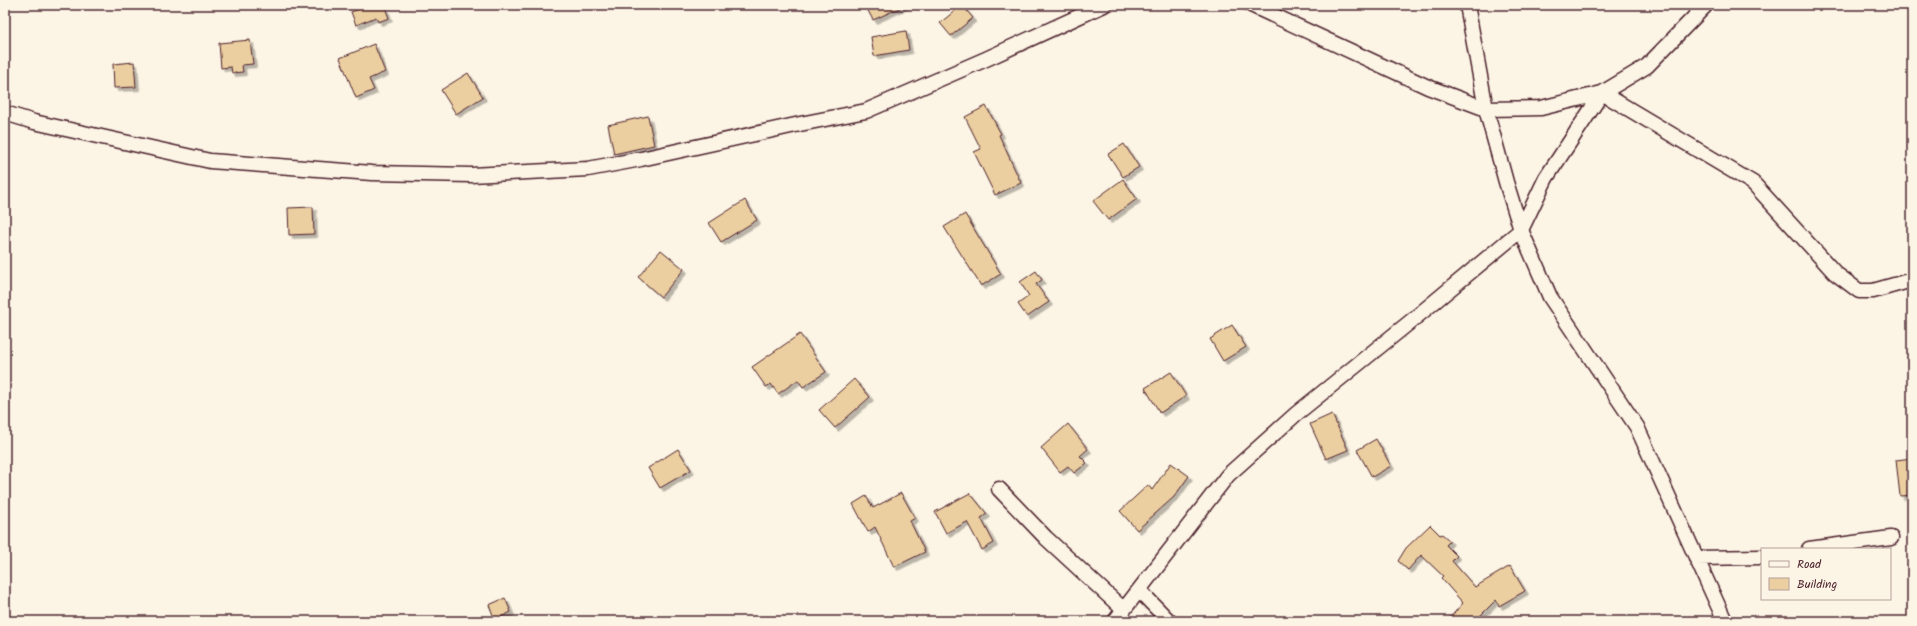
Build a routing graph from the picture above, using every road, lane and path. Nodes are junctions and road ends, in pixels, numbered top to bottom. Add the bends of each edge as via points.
1 (1104, 5) edge
2 (1251, 5) edge
3 (1467, 5) edge
4 (1706, 5) edge
5 (1602, 93) junction
6 (1486, 109) junction
7 (5, 112) edge
8 (1521, 230) junction
9 (1912, 280) edge
10 (998, 489) dead end
11 (1891, 538) dead end
12 (1816, 548) edge
13 (1761, 557) edge
14 (1696, 558) junction
15 (1139, 590) junction
16 (1119, 616) edge
17 (1170, 621) edge
18 (1725, 621) edge

1 - 7 street via 866,111 588,169 471,175 372,173 210,160 34,122
2 - 6 street via 1428,87
3 - 6 street
4 - 5 street via 1647,66
5 - 6 street via 1541,108
5 - 8 street via 1546,178
5 - 9 street via 1753,183 1835,273 1859,291 1873,291
6 - 8 street
8 - 14 street via 1550,297 1637,427
8 - 15 street via 1296,414 1228,475
10 - 16 street
11 - 12 street
13 - 14 street
14 - 18 street
15 - 16 street
15 - 17 street

